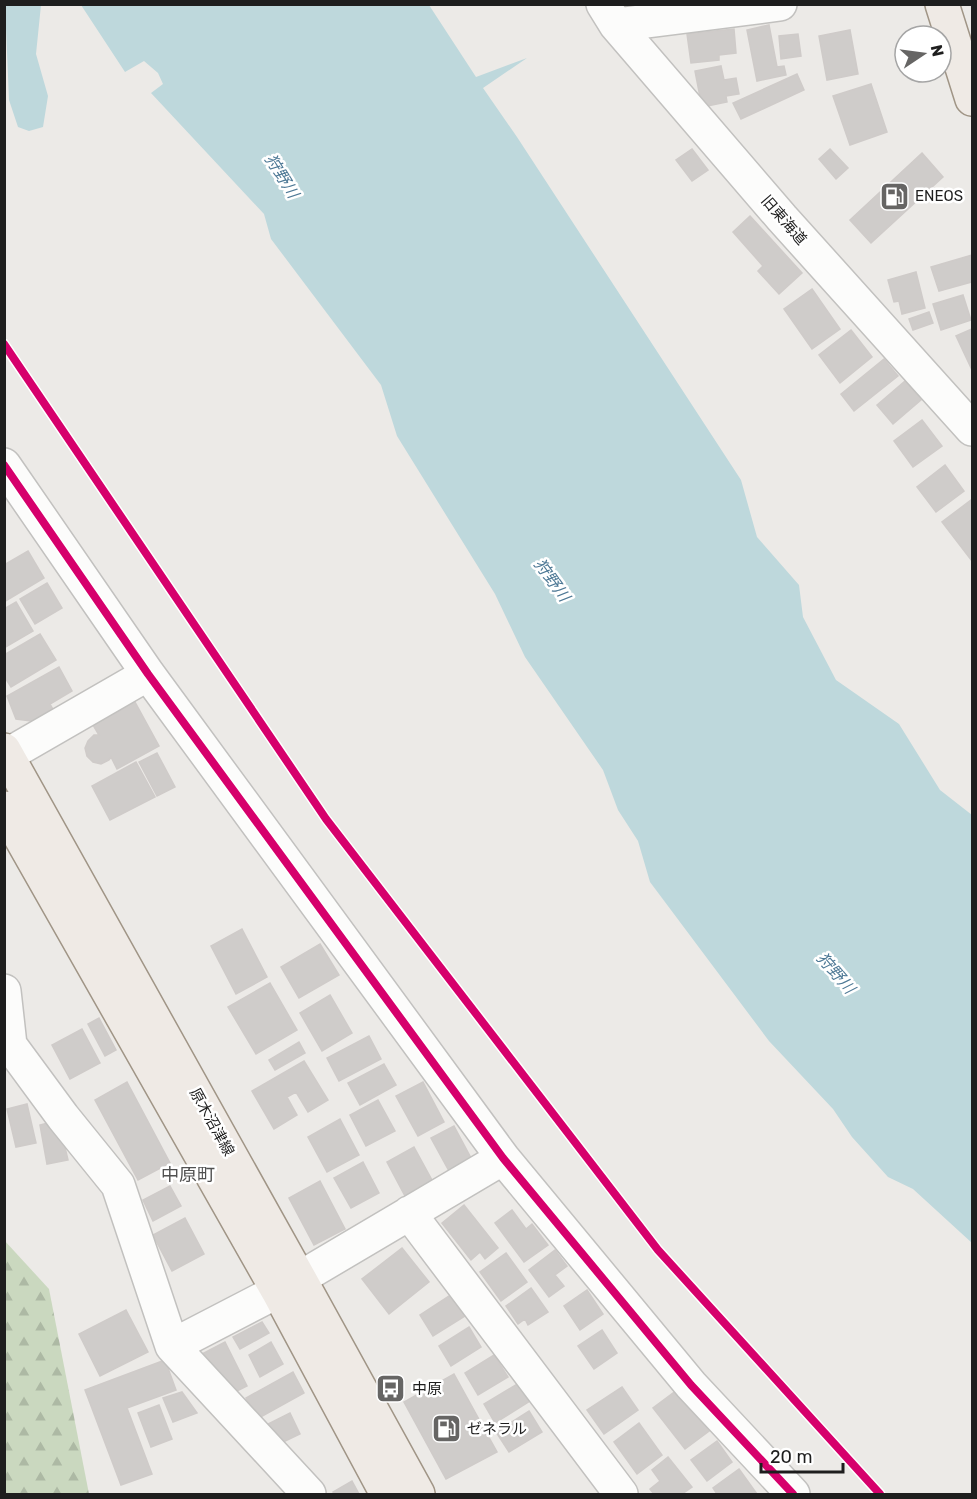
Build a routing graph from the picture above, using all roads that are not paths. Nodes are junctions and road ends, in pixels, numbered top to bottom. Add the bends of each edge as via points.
1 (780, 4) edge
2 (942, 4) edge
3 (610, 15) edge
4 (972, 99) edge
5 (972, 429) edge
6 (4, 465) edge
7 (148, 674) junction
8 (5, 754) edge
9 (4, 808) edge
10 (4, 991) edge
11 (503, 1158) junction
12 (410, 1213) junction
13 (289, 1284) junction
14 (172, 1346) junction
15 (309, 1494) edge
16 (387, 1494) edge
17 (418, 1494) edge
18 (621, 1494) edge
19 (793, 1494) edge

1 - 3 street
2 - 4 main road
3 - 5 street, 旧東海道 via 782,218
6 - 7 street
7 - 8 street
7 - 11 street
8 - 13 main road, 原木沼津線
9 - 13 main road, 原木沼津線
10 - 14 street via 10,1045 118,1185
11 - 12 street
11 - 19 street via 691,1385
12 - 13 street
12 - 18 street
13 - 14 street
13 - 16 main road, 原木沼津線
13 - 17 main road, 原木沼津線
14 - 15 street

